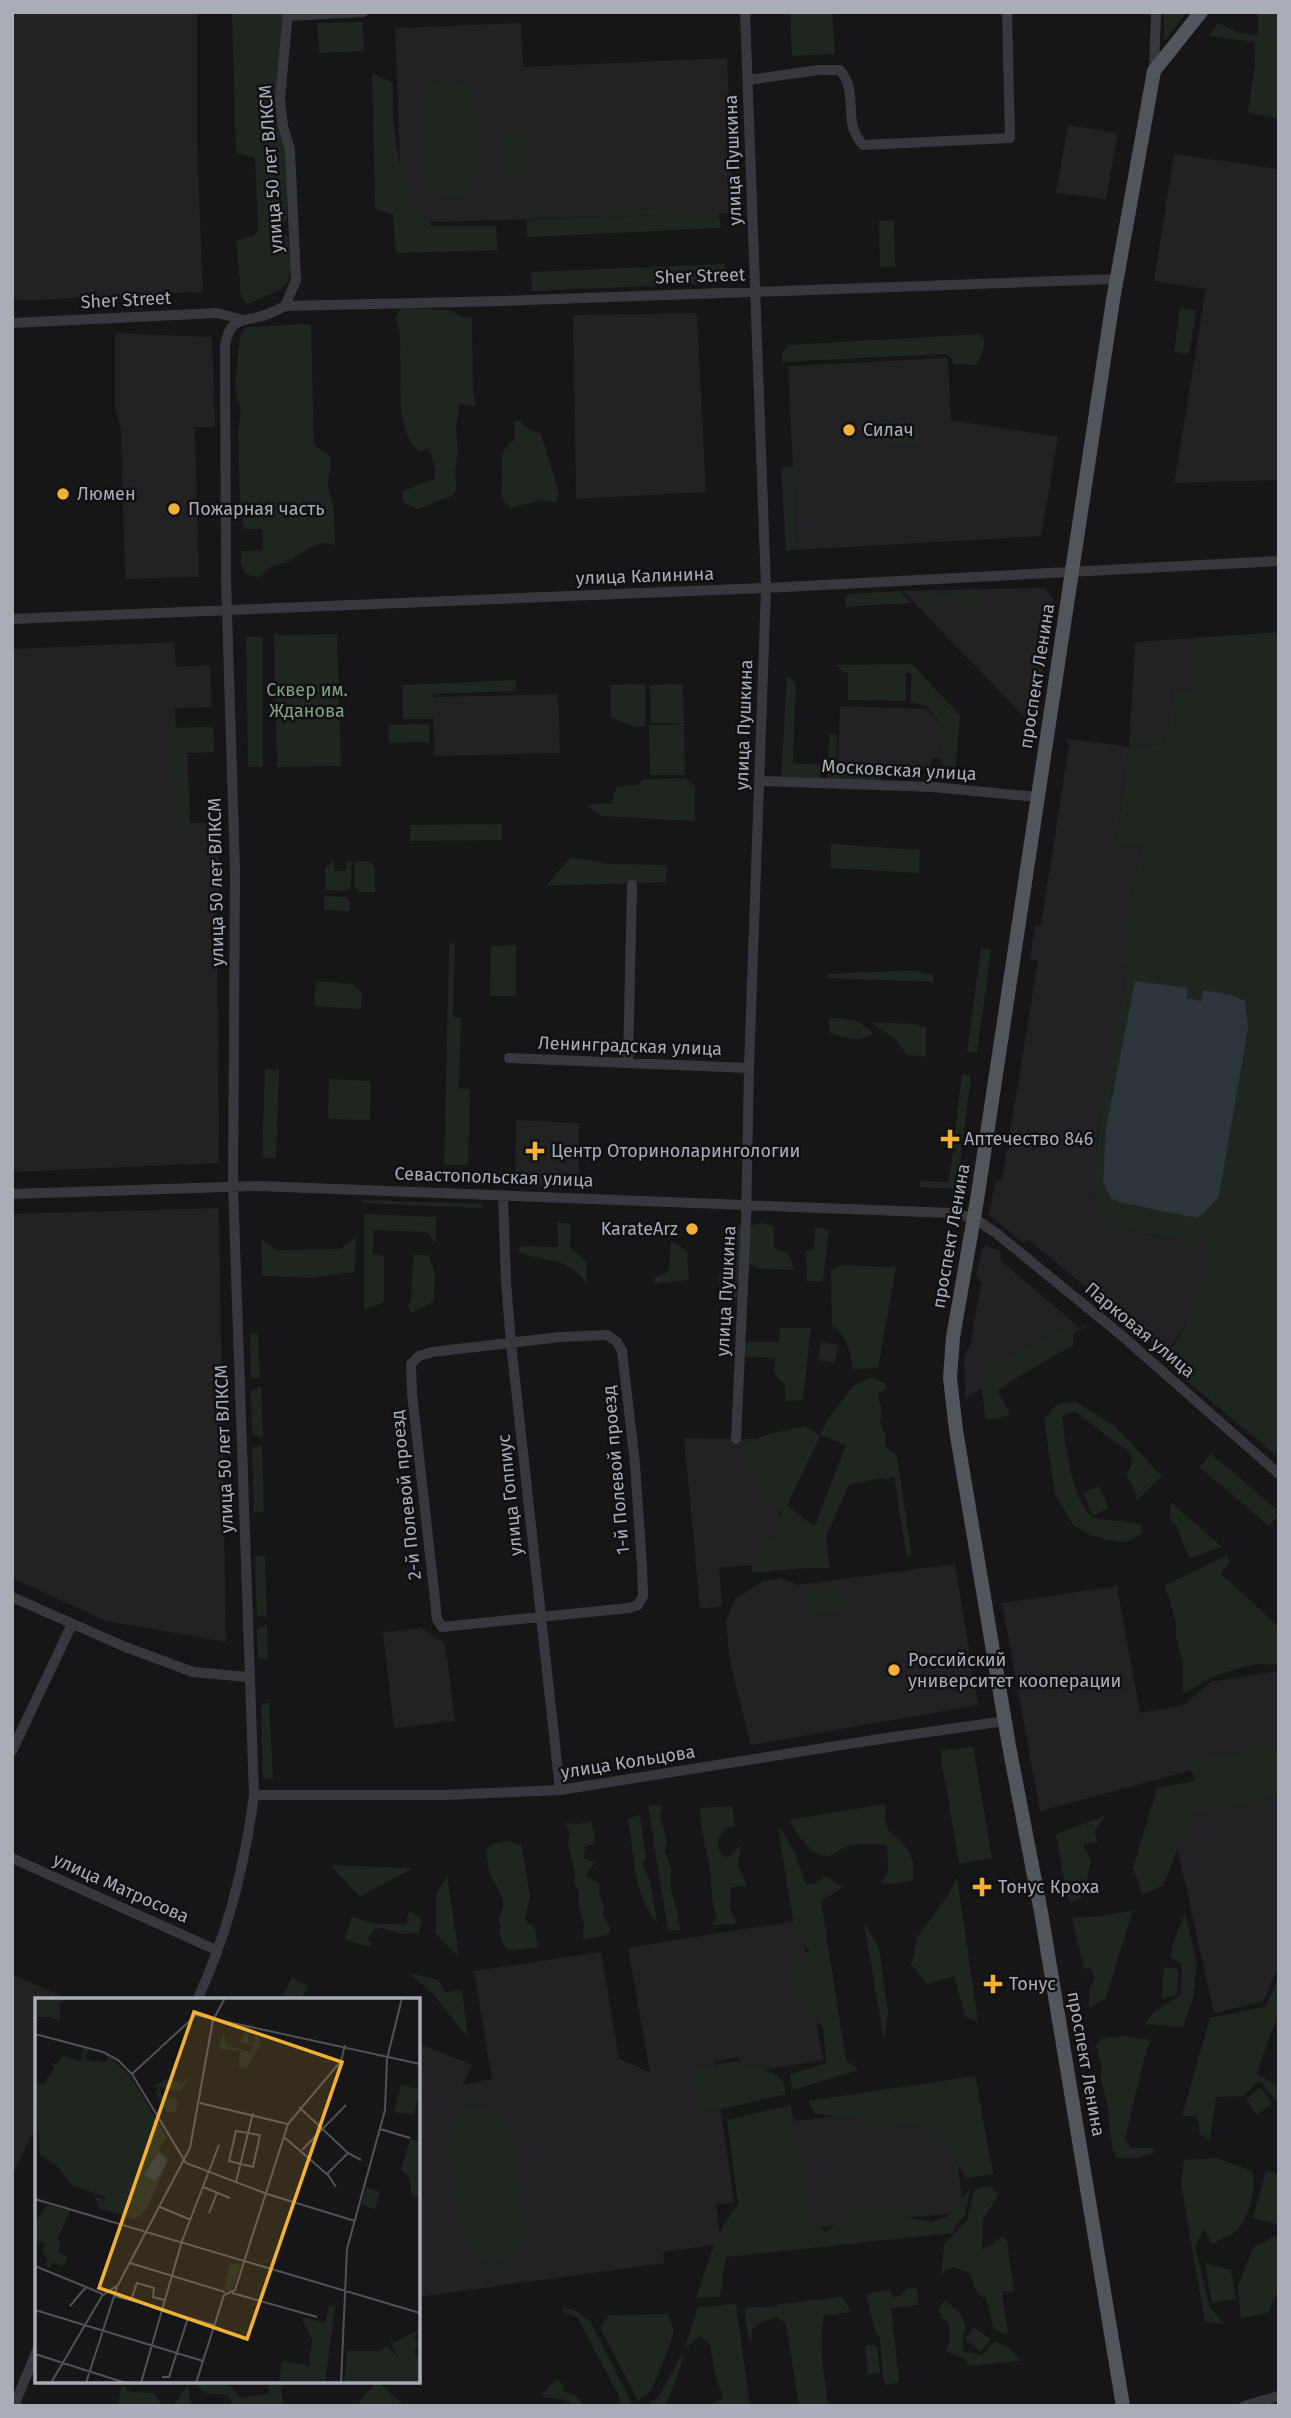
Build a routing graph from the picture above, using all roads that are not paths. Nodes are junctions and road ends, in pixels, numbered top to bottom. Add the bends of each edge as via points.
1 (363, 12) edge
2 (745, 12) edge
3 (1007, 12) edge
4 (1156, 12) edge
5 (1201, 12) edge
6 (288, 14) edge
7 (1154, 71) junction
8 (748, 80) junction
9 (1116, 279) junction
10 (755, 291) junction
11 (285, 306) junction
12 (240, 319) junction
13 (12, 323) edge
14 (1279, 561) edge
15 (1073, 572) junction
16 (766, 588) junction
17 (227, 611) junction
18 (12, 619) edge
19 (759, 781) junction
20 (1037, 797) junction
21 (632, 885) dead end
22 (509, 1058) dead end
23 (628, 1063) junction
24 (749, 1068) junction
25 (233, 1186) junction
26 (12, 1194) edge
27 (503, 1195) junction
28 (747, 1205) junction
29 (974, 1219) junction
30 (511, 1343) junction
31 (736, 1439) dead end
32 (1279, 1474) edge
33 (12, 1597) edge
34 (541, 1618) junction
35 (72, 1624) junction
36 (248, 1677) junction
37 (1005, 1721) junction
38 (12, 1751) edge
39 (560, 1790) junction
40 (254, 1795) junction
41 (12, 1858) edge
42 (216, 1950) junction
43 (198, 1998) edge
44 (35, 2355) edge
45 (1279, 2396) edge
46 (14, 2406) edge
47 (1124, 2406) edge
48 (1244, 2406) edge

1 - 6 street
2 - 8 street, улица Пушкина
3 - 8 street via 1010,138 863,145 853,134 849,80 840,70
4 - 7 street
5 - 7 main road
6 - 11 street, улица 50 лет ВЛКСМ via 280,99 290,150 296,280
7 - 9 main road, проспект Ленина
8 - 10 street, улица Пушкина
9 - 10 street, Sher Street
9 - 15 main road, проспект Ленина
10 - 11 street, Sher Street
10 - 16 street, улица Пушкина
11 - 12 street via 267,315
12 - 13 street, Sher Street via 217,313
12 - 17 street, улица 50 лет ВЛКСМ via 228,331 225,345
14 - 15 street, улица Калинина
15 - 16 street, улица Калинина
15 - 20 main road, проспект Ленина
16 - 17 street, улица Калинина
16 - 19 street, улица Пушкина
17 - 18 street, улица Калинина
17 - 25 street, улица 50 лет ВЛКСМ via 235,871
19 - 20 street, Московская улица via 933,787
19 - 24 street, улица Пушкина
20 - 29 main road, проспект Ленина
21 - 23 street
22 - 23 street, Ленинградская улица
23 - 24 street, Ленинградская улица
24 - 28 street, улица Пушкина
25 - 26 street, Севастопольская улица
25 - 27 street, Севастопольская улица
25 - 36 street, улица 50 лет ВЛКСМ
27 - 28 street, Севастопольская улица
27 - 30 street, улица Гоппиус
28 - 29 street, Севастопольская улица via 951,1213
28 - 31 street, улица Пушкина
29 - 32 street, Парковая улица via 1120,1334
29 - 37 main road, проспект Ленина via 950,1378
30 - 34 street, улица Гоппиус
30 - 34 street, 2-й Полевой проезд via 432,1352 411,1364 418,1448 437,1619 442,1627
30 - 34 street, 1-й Полевой проезд via 607,1335 617,1342 622,1351 635,1464 643,1596 638,1605
33 - 35 street
34 - 39 street, улица Гоппиус
35 - 36 street via 193,1672
35 - 38 street
36 - 40 street, улица 50 лет ВЛКСМ
37 - 39 street, улица Кольцова
37 - 47 main road, проспект Ленина
39 - 40 street, улица Кольцова
40 - 42 street, улица 50 лет ВЛКСМ via 231,1907
41 - 42 street, улица Матросова
42 - 43 street, улица 50 лет ВЛКСМ
44 - 46 street
45 - 48 street

